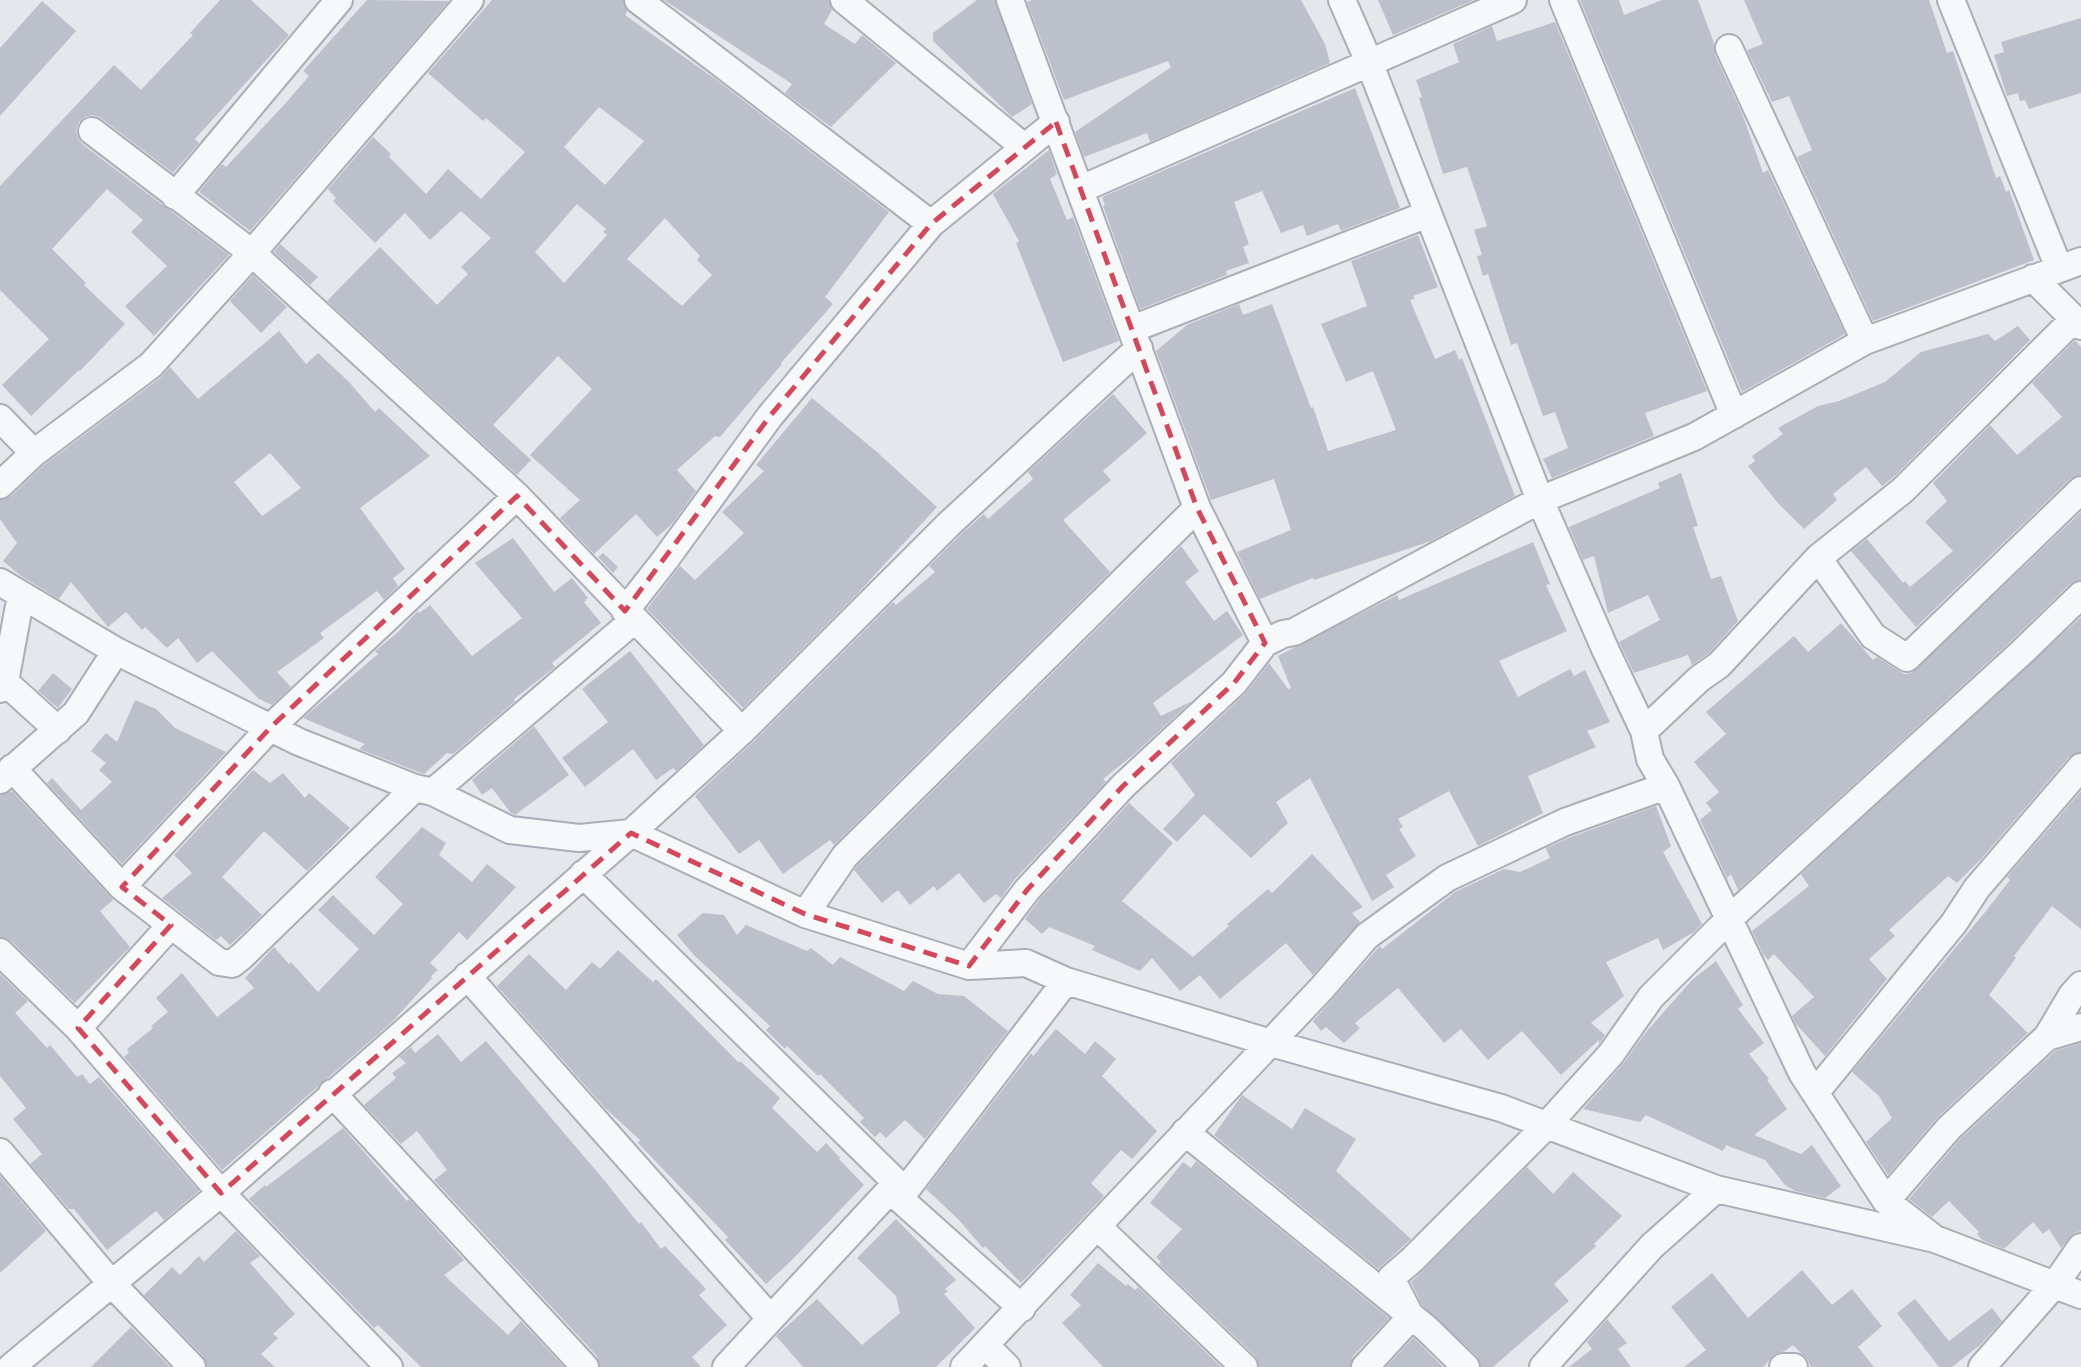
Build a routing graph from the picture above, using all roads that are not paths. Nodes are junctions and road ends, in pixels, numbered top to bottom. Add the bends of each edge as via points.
1 (339, 0) edge
2 (470, 0) edge
3 (638, 0) edge
4 (844, 0) edge
5 (1010, 0) edge
6 (1342, 0) edge
7 (1513, 0) edge
8 (1563, 0) edge
9 (1951, 0) edge
10 (1729, 48) dead end
11 (1369, 62) junction
12 (1056, 122) junction
13 (92, 131) dead end
14 (1024, 147) junction
15 (1081, 189) junction
16 (174, 196) junction
17 (1429, 214) junction
18 (932, 224) junction
19 (252, 253) junction
20 (2070, 265) edge
21 (2033, 278) junction
22 (2078, 323) edge
23 (1135, 339) junction
24 (1865, 341) junction
25 (1734, 415) junction
26 (0, 418) edge
27 (34, 453) junction
28 (0, 485) edge
29 (2081, 490) edge
30 (517, 496) junction
31 (1540, 500) junction
32 (1197, 508) junction
33 (1818, 558) junction
34 (11, 589) edge
35 (2081, 595) edge
36 (629, 615) junction
37 (1265, 643) junction
38 (116, 651) junction
39 (2, 685) edge
40 (271, 727) junction
41 (58, 730) junction
42 (742, 731) junction
43 (1644, 731) junction
44 (2081, 767) edge
45 (6, 774) edge
46 (1667, 786) junction
47 (424, 790) junction
48 (631, 833) junction
49 (583, 874) junction
50 (122, 887) junction
51 (805, 914) junction
52 (1729, 919) junction
53 (171, 925) junction
54 (0, 952) edge
55 (969, 966) junction
56 (467, 976) junction
57 (1066, 981) junction
58 (2081, 985) edge
59 (2081, 1027) edge
60 (78, 1028) junction
61 (2047, 1037) junction
62 (1271, 1043) junction
63 (332, 1093) junction
64 (1815, 1093) junction
65 (1547, 1125) junction
66 (1185, 1132) junction
67 (0, 1152) edge
68 (1716, 1189) junction
69 (897, 1191) junction
70 (221, 1192) junction
71 (1886, 1201) junction
72 (1097, 1226) junction
73 (1935, 1239) junction
74 (2081, 1247) edge
75 (111, 1283) junction
76 (2056, 1283) junction
77 (2081, 1294) edge
78 (1022, 1308) junction
79 (1411, 1317) junction
80 (770, 1318) junction
81 (985, 1345) junction
82 (10, 1367) edge
83 (192, 1367) edge
84 (389, 1367) edge
85 (585, 1367) edge
86 (726, 1367) edge
87 (964, 1367) edge
88 (1007, 1367) edge
89 (1244, 1367) edge
90 (1365, 1367) edge
91 (1466, 1367) edge
92 (1543, 1367) edge
93 (1783, 1367) edge
94 (1794, 1367) edge
95 (1982, 1367) edge

1 - 16 street
2 - 19 street
3 - 18 street
4 - 14 street
5 - 12 street
6 - 11 street
7 - 11 street
8 - 25 street
9 - 20 street
10 - 24 street
11 - 15 street
11 - 17 street
12 - 14 street
12 - 15 street
13 - 16 street
14 - 18 street
15 - 23 street
16 - 19 street
17 - 23 street
17 - 31 street
18 - 36 street via 770,416
19 - 27 street via 151,365
19 - 30 street
20 - 21 street
21 - 22 street
21 - 24 street
22 - 33 street via 1903,490
23 - 32 street
23 - 42 street
24 - 25 street
25 - 31 street via 1694,437
26 - 27 street
27 - 28 street
29 - 33 street via 1907,658 1873,636
30 - 36 street
30 - 40 street
31 - 37 street via 1294,632
31 - 43 street
32 - 37 street
32 - 51 street via 845,856
33 - 43 street via 1719,665
34 - 38 street
34 - 39 street
35 - 52 street
36 - 42 street
36 - 47 street
37 - 55 street via 1234,683 1123,786 1036,881
38 - 40 street
38 - 41 street via 76,713
39 - 41 street
40 - 47 street
40 - 50 street
41 - 45 street
42 - 48 street
43 - 46 street via 1650,759
44 - 64 street via 1977,888 1954,923
45 - 50 street
46 - 52 street
46 - 62 street via 1564,822 1447,878 1367,936
47 - 48 street via 510,830 579,838
47 - 53 street via 232,964 219,962
48 - 49 street
48 - 51 street
49 - 56 street
49 - 69 street
50 - 53 street
51 - 55 street
52 - 64 street
52 - 65 street via 1651,997 1611,1054
53 - 60 street
54 - 60 street
55 - 57 street via 1026,963
56 - 63 street
56 - 80 street
57 - 62 street
57 - 69 street
58 - 61 street
59 - 61 street
60 - 70 street
61 - 71 street via 1949,1128
62 - 65 street
62 - 66 street
63 - 70 street
63 - 85 street
64 - 71 street
65 - 68 street
65 - 79 street via 1391,1278
66 - 72 street
66 - 79 street
67 - 75 street
68 - 73 street
68 - 92 street via 1652,1247
69 - 78 street
69 - 80 street
70 - 75 street
70 - 84 street
71 - 73 street
72 - 78 street
72 - 89 street
73 - 76 street
74 - 76 street
75 - 82 street
75 - 83 street
76 - 77 street
76 - 95 street
78 - 81 street
79 - 90 street
79 - 91 street
80 - 86 street
81 - 87 street
81 - 88 street
93 - 94 street

